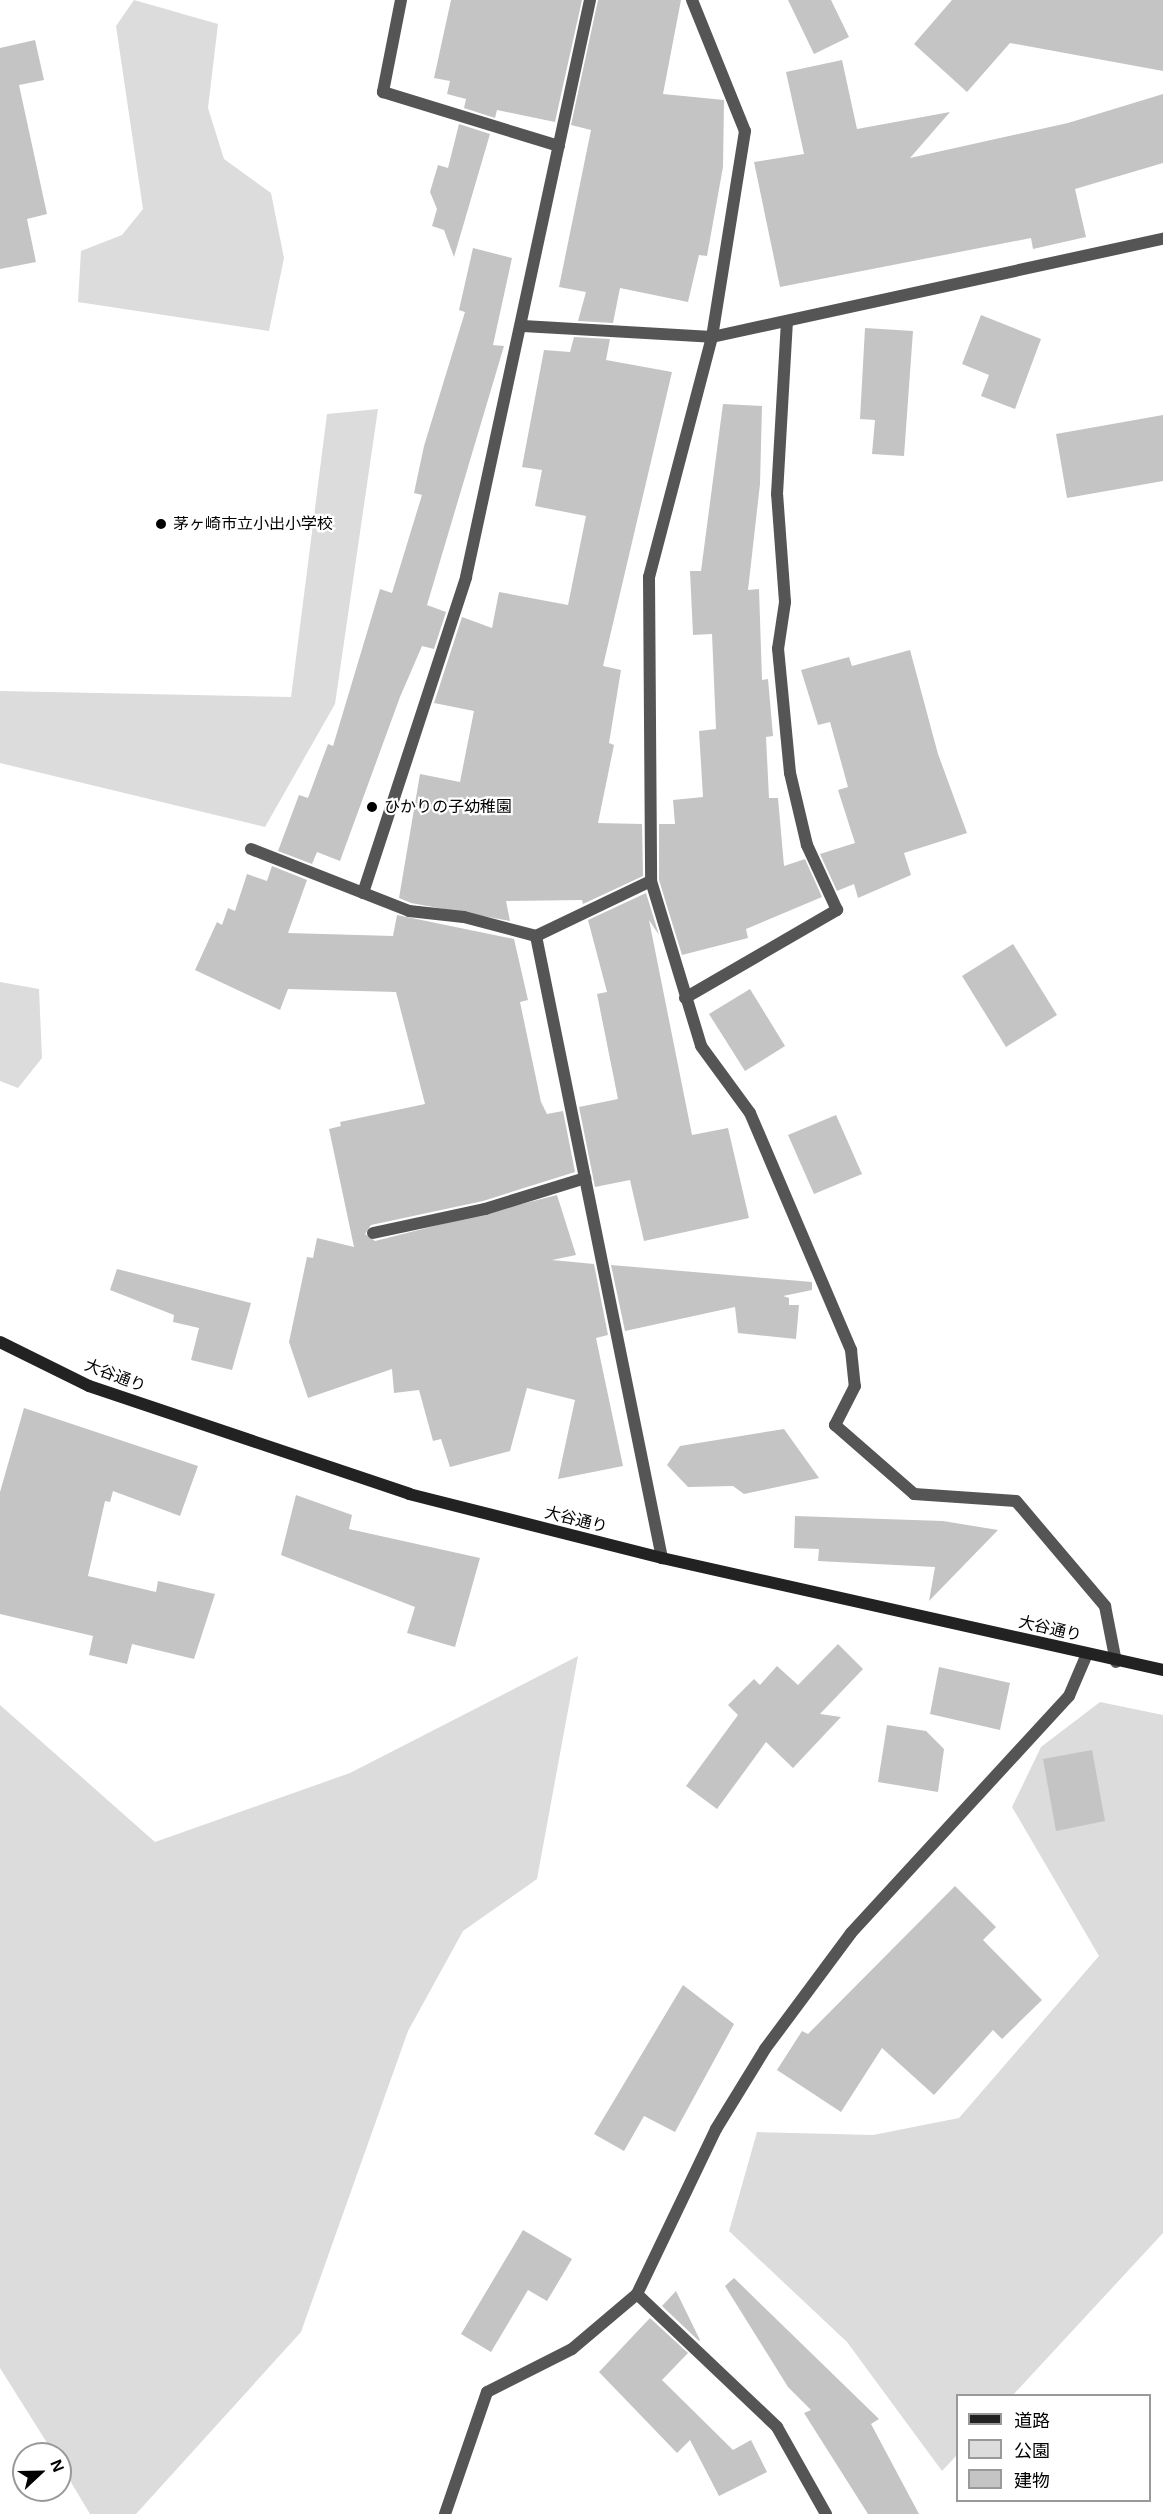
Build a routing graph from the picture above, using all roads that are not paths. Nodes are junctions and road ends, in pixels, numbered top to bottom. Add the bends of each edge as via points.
1 (400, 0) edge
2 (590, 0) edge
3 (692, 0) edge
4 (559, 146) junction
5 (1163, 239) edge
6 (787, 323) junction
7 (523, 326) junction
8 (712, 337) junction
9 (251, 849) dead end
10 (651, 881) junction
11 (363, 893) junction
12 (536, 936) junction
13 (685, 998) junction
14 (585, 1178) junction
15 (373, 1233) dead end
16 (0, 1342) edge
17 (662, 1558) junction
18 (1087, 1654) junction
19 (1116, 1662) junction
20 (1163, 1670) edge
21 (637, 2294) junction
22 (445, 2514) edge
23 (826, 2514) edge

1 - 4 street via 383,92
2 - 4 street
3 - 8 street via 745,131
4 - 7 street
5 - 6 street
6 - 8 street
6 - 13 street via 777,494 785,602 778,649 790,773 807,845 837,910
7 - 8 street
7 - 11 street via 466,576
8 - 10 street via 649,577
9 - 11 street
10 - 12 street
10 - 13 street
11 - 12 street via 409,911 464,917
12 - 14 street
13 - 19 street via 701,1046 750,1113 851,1350 855,1386 835,1425 914,1494 1016,1501 1106,1606
14 - 15 street via 484,1209
14 - 17 street
16 - 17 street, 大谷通り via 89,1386 238,1440 409,1494
17 - 18 street, 大谷通り
18 - 19 street, 大谷通り
18 - 21 street via 1069,1696 851,1933 765,2049 716,2129
19 - 20 street, 大谷通り
21 - 22 street via 572,2349 487,2392
21 - 23 street via 777,2427

